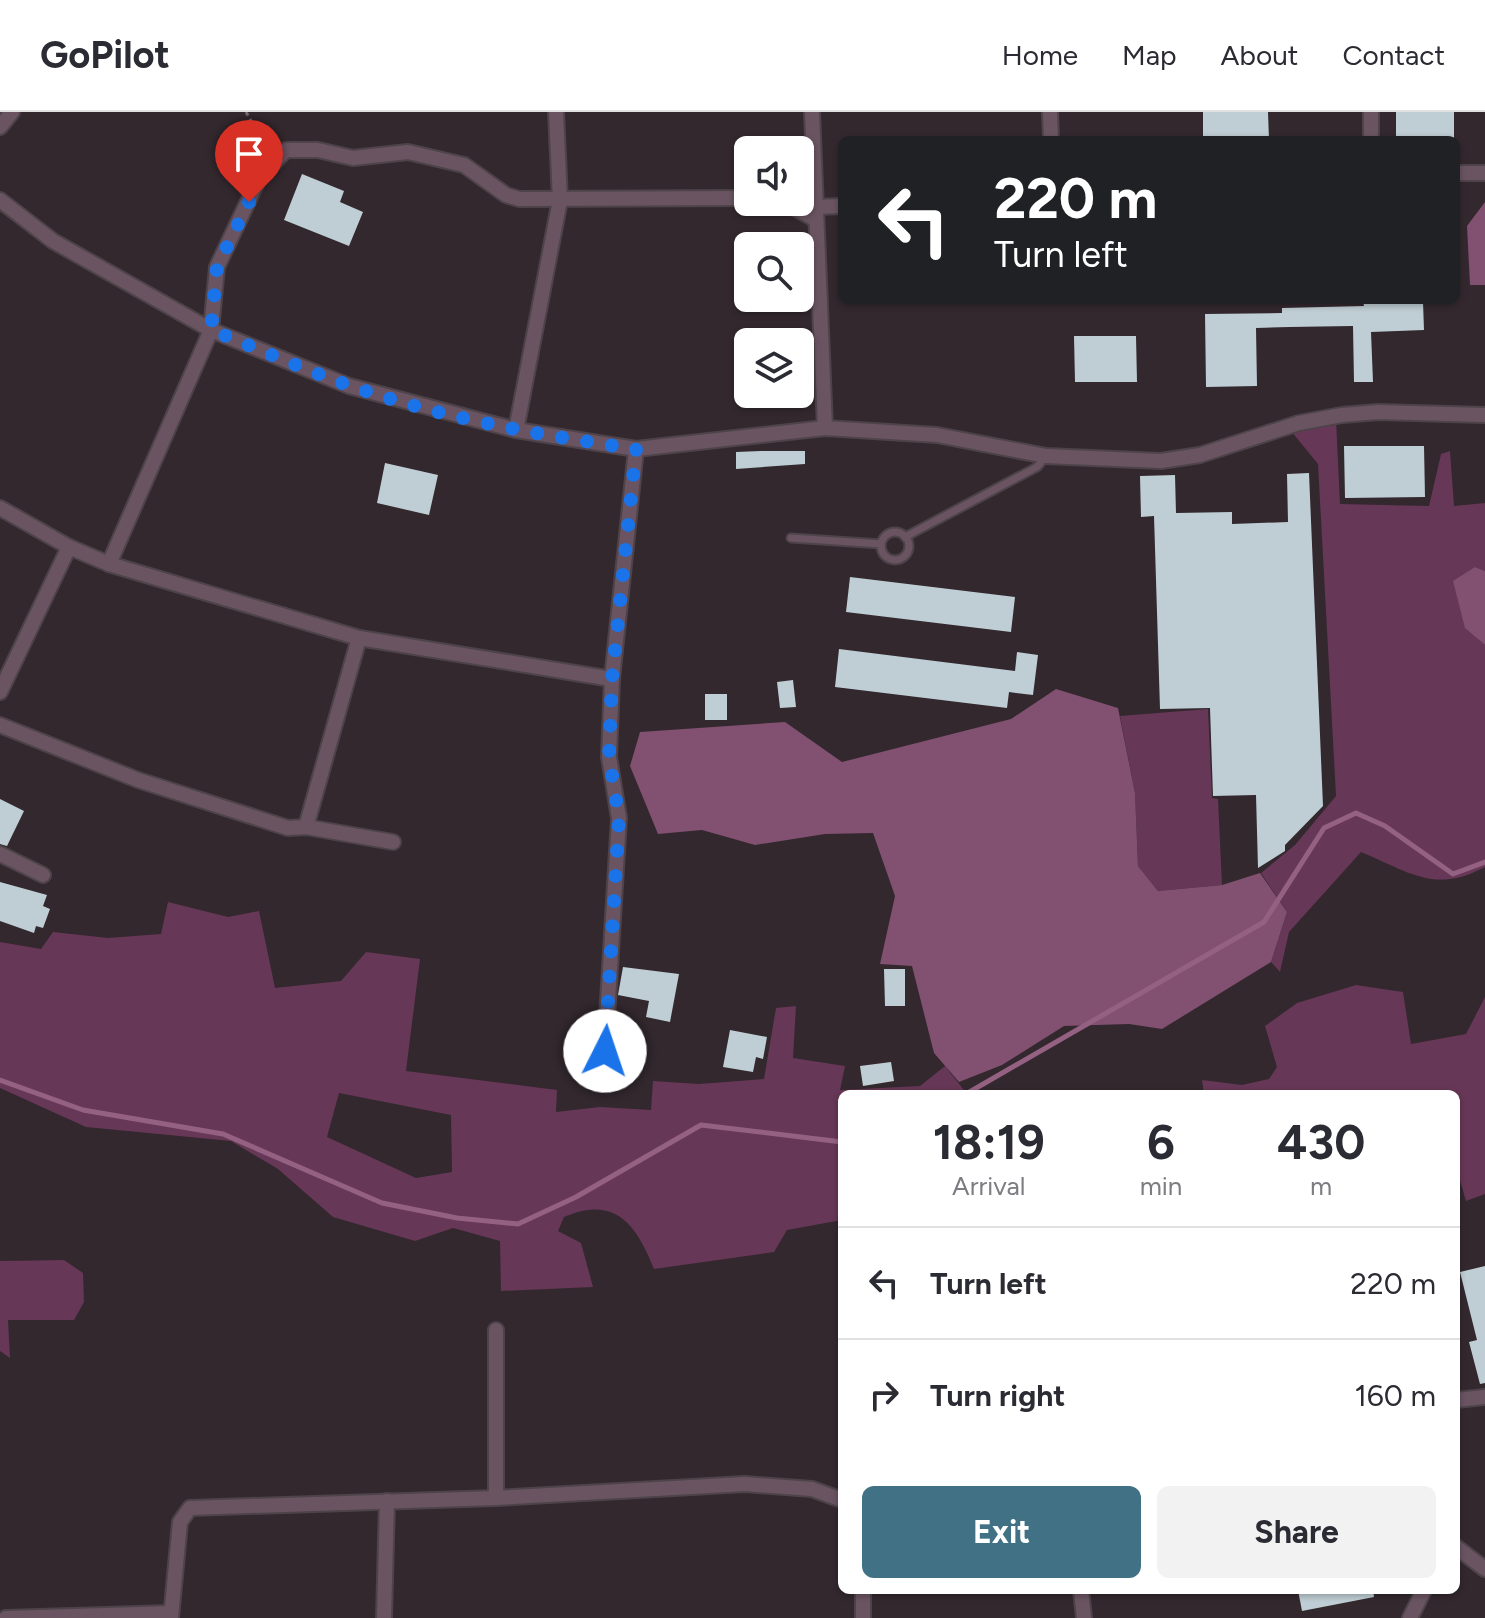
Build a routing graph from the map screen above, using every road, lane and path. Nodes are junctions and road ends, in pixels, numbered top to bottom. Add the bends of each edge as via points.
1 (12, 112) edge
2 (246, 112) edge
3 (556, 112) edge
4 (812, 112) edge
5 (1050, 112) edge
6 (1371, 112) edge
7 (0, 127) edge
8 (813, 136) edge
9 (1051, 136) edge
10 (1371, 136) edge
11 (275, 163) junction
12 (814, 164) edge
13 (1460, 173) edge
14 (1485, 173) edge
15 (734, 198) edge
16 (0, 200) edge
17 (560, 200) junction
18 (838, 207) edge
19 (815, 213) junction
20 (211, 330) junction
21 (1485, 415) edge
22 (825, 428) junction
23 (516, 430) junction
24 (636, 449) junction
25 (1046, 456) junction
26 (0, 508) edge
27 (905, 537) junction
28 (791, 538) dead end
29 (881, 544) junction
30 (69, 547) junction
31 (109, 564) junction
32 (359, 638) junction
33 (612, 679) junction
34 (0, 692) edge
35 (0, 725) edge
36 (306, 827) junction
37 (393, 842) dead end
38 (0, 854) edge
39 (43, 875) dead end
40 (605, 1051) dead end
41 (496, 1330) dead end
42 (1485, 1397) edge
43 (1460, 1400) edge
44 (496, 1498) junction
45 (838, 1499) edge
46 (387, 1501) junction
47 (1460, 1550) edge
48 (1485, 1569) edge
49 (863, 1594) edge
50 (1081, 1594) edge
51 (1422, 1594) edge
52 (171, 1615) edge
53 (6, 1618) edge
54 (384, 1618) edge
55 (863, 1618) edge
56 (1084, 1618) edge
57 (1410, 1618) edge

1 - 7 street
2 - 11 path
3 - 17 street
4 - 8 street
5 - 9 street
6 - 10 street
11 - 17 street via 286,150 353,158 408,152 464,165 506,195
11 - 20 street via 259,178 217,267
12 - 19 street
13 - 14 street
15 - 17 street
16 - 20 street via 53,241
17 - 23 street
18 - 19 street
19 - 22 street
20 - 23 street via 349,386
20 - 31 street
21 - 25 street via 1342,415 1161,461
22 - 24 street
22 - 25 street via 937,435
23 - 24 street
24 - 33 street
25 - 27 lane via 1037,467
26 - 30 street
27 - 29 lane via 888,534
27 - 29 lane via 908,548 901,558 884,555
28 - 29 lane
30 - 31 street
30 - 34 street
31 - 32 street
32 - 33 street
32 - 36 street
33 - 40 street via 609,757 619,818
35 - 36 street via 138,780 288,828
36 - 37 street
38 - 39 street
41 - 44 street
42 - 43 street
44 - 45 street via 745,1484 812,1489
44 - 46 street
46 - 52 street via 190,1508 180,1522
46 - 54 street
47 - 48 street
49 - 55 street
50 - 56 street
51 - 57 street
52 - 53 street

